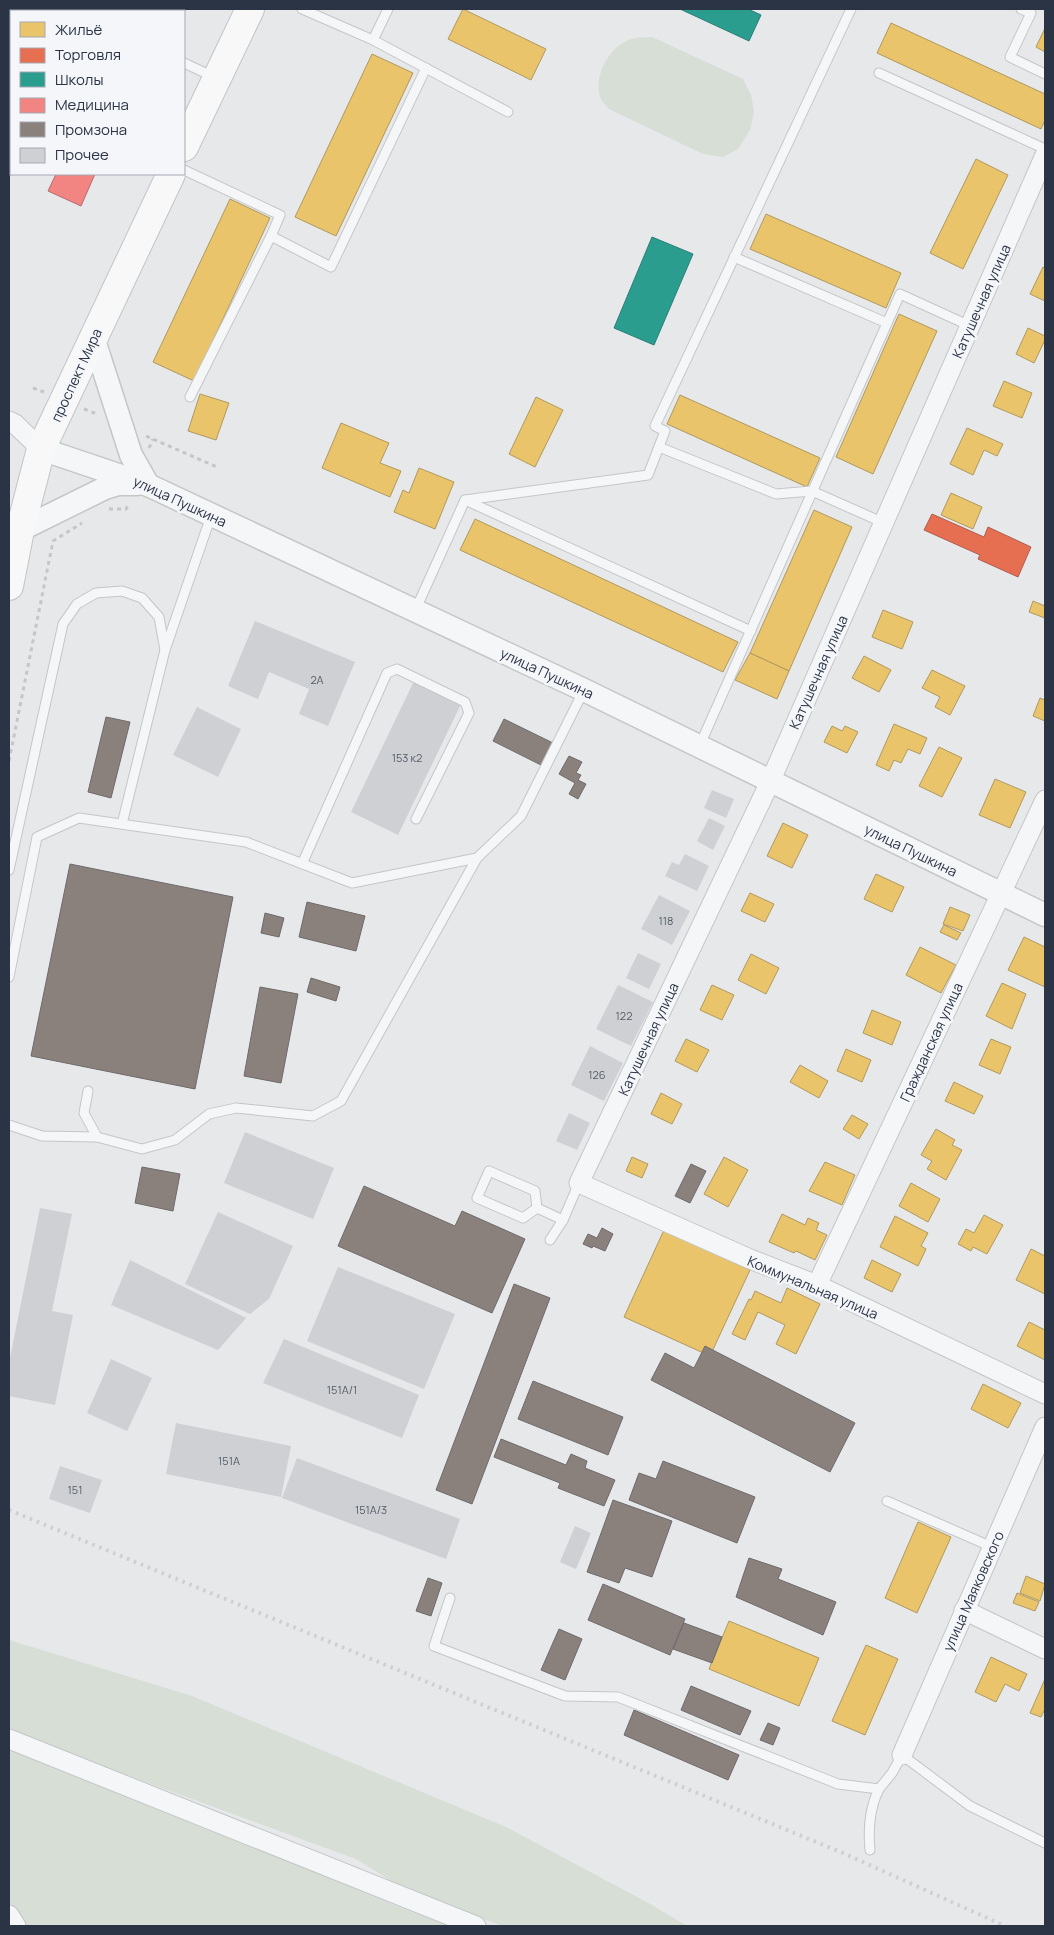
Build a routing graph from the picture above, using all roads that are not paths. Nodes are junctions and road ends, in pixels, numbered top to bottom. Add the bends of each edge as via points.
1 (250, 9) edge
2 (302, 9) edge
3 (388, 9) edge
4 (851, 9) edge
5 (1021, 9) edge
6 (373, 40) junction
7 (185, 63) edge
8 (426, 68) junction
9 (880, 73) dead end
10 (1045, 74) edge
11 (217, 78) junction
12 (508, 112) dead end
13 (185, 145) edge
14 (1045, 149) edge
15 (1045, 155) edge
16 (185, 170) edge
17 (171, 175) edge
18 (271, 236) junction
19 (734, 257) junction
20 (887, 323) junction
21 (970, 326) junction
22 (93, 337) junction
23 (190, 396) dead end
24 (9, 421) edge
25 (659, 447) junction
26 (41, 449) junction
27 (148, 485) junction
28 (812, 491) junction
29 (465, 500) junction
30 (211, 514) junction
31 (884, 523) junction
32 (20, 530) junction
33 (9, 586) edge
34 (415, 611) junction
35 (751, 631) junction
36 (165, 650) junction
37 (584, 690) junction
38 (699, 747) junction
39 (770, 782) junction
40 (1045, 800) edge
41 (416, 819) dead end
42 (122, 824) junction
43 (477, 858) junction
44 (302, 864) junction
45 (9, 870) edge
46 (1001, 894) junction
47 (1045, 915) edge
48 (9, 977) edge
49 (88, 1091) dead end
50 (9, 1125) edge
51 (97, 1137) junction
52 (579, 1184) junction
53 (537, 1208) junction
54 (563, 1220) junction
55 (550, 1240) dead end
56 (816, 1285) junction
57 (1045, 1394) edge
58 (1045, 1427) edge
59 (887, 1501) dead end
60 (992, 1547) junction
61 (450, 1598) dead end
62 (964, 1610) junction
63 (1045, 1649) edge
64 (9, 1740) edge
65 (902, 1755) junction
66 (879, 1789) junction
67 (1045, 1844) edge
68 (870, 1850) dead end
69 (9, 1915) edge
70 (16, 1926) edge
71 (476, 1926) edge

1 - 11 main road
2 - 6 lane
3 - 6 lane
4 - 19 lane
5 - 10 lane via 1032,13 1010,57
6 - 8 lane
7 - 11 lane
8 - 12 lane
8 - 18 lane via 331,267
9 - 14 lane
11 - 13 main road
15 - 21 street, Катушечная улица
16 - 18 lane via 280,215
17 - 22 main road, проспект Мира
18 - 23 lane
19 - 20 lane
19 - 25 lane via 655,426 665,431
20 - 21 lane via 900,294
20 - 28 lane
21 - 31 street, Катушечная улица
22 - 26 main road, проспект Мира
22 - 27 street via 131,455
24 - 26 street
25 - 28 lane via 776,494
25 - 29 lane via 648,475
26 - 27 street, улица Пушкина
26 - 32 main road, проспект Мира
27 - 30 street, улица Пушкина
27 - 32 street via 118,484 105,488
28 - 31 lane
28 - 35 lane
29 - 34 lane
29 - 35 lane
30 - 34 street, улица Пушкина
30 - 36 lane
31 - 39 street, Катушечная улица
32 - 33 main road, проспект Мира
34 - 37 street, улица Пушкина
35 - 38 lane
36 - 42 lane
36 - 45 lane via 159,617 142,598 122,591 96,593 77,604 63,624
37 - 38 street, улица Пушкина
37 - 43 lane via 521,816
38 - 39 street, улица Пушкина
39 - 46 street, улица Пушкина
39 - 52 street, Катушечная улица
40 - 46 street, Гражданская улица
41 - 44 lane via 469,713 465,702 396,669 387,673
42 - 44 lane via 246,842
42 - 48 lane via 79,818 37,837
43 - 44 lane via 352,884
43 - 51 lane via 341,1101 313,1116 236,1108 209,1114 175,1140 142,1149
46 - 47 street, улица Пушкина
46 - 56 street, Гражданская улица
49 - 51 lane via 84,1114
50 - 51 lane via 42,1136
52 - 54 lane
52 - 56 street, Коммунальная улица
53 - 53 lane via 523,1218 477,1198 489,1171 535,1191
53 - 54 lane
54 - 55 lane
56 - 57 street, Коммунальная улица
58 - 60 street, улица Маяковского
59 - 60 lane
60 - 62 street, улица Маяковского
61 - 66 lane via 434,1646 565,1696 618,1697 838,1784
62 - 63 street
62 - 65 street, улица Маяковского
64 - 71 street
65 - 66 lane
65 - 67 lane via 970,1806
66 - 68 lane via 872,1802 868,1828
69 - 70 street

